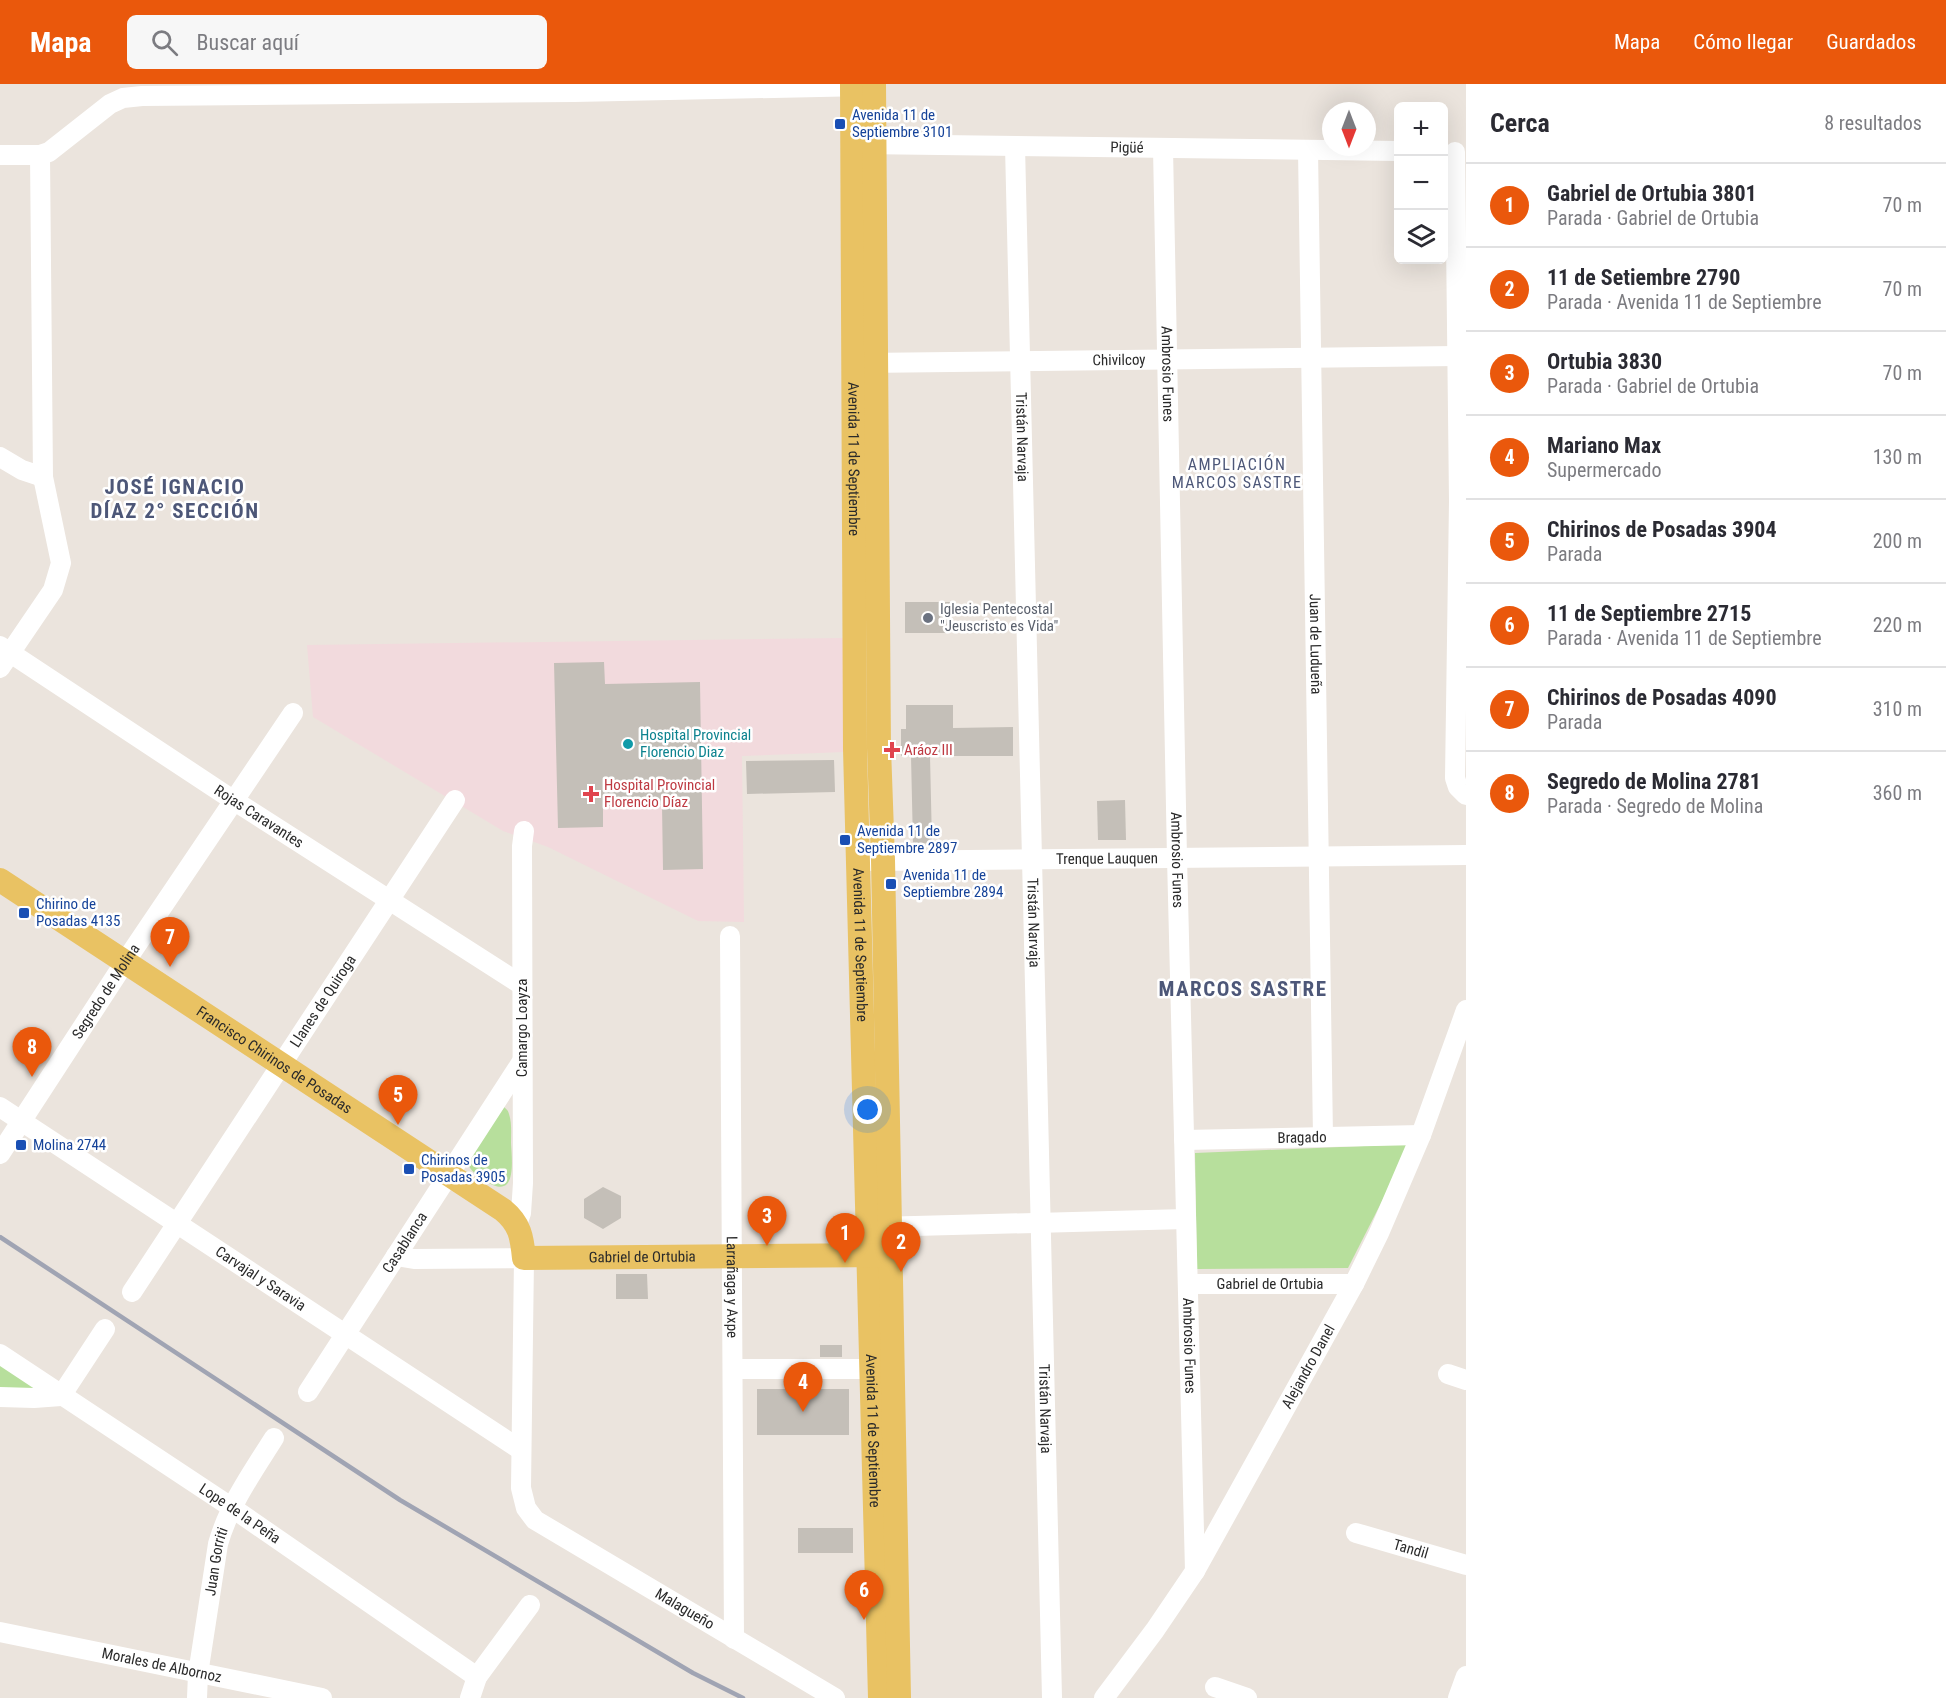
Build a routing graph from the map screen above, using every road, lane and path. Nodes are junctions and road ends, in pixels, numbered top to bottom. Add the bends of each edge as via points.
1 (863, 85) edge
2 (705, 87) edge
3 (406, 88) edge
4 (574, 88) edge
5 (262, 89) edge
6 (122, 91) edge
7 (864, 144) junction
8 (1015, 146) junction
9 (1163, 148) junction
10 (1308, 150) junction
11 (1394, 151) edge
12 (1455, 152) edge
13 (0, 155) edge
14 (40, 155) junction
15 (1461, 304) edge
16 (1457, 356) junction
17 (1311, 358) junction
18 (1167, 359) junction
19 (1020, 361) junction
20 (865, 363) junction
21 (0, 457) edge
22 (43, 477) junction
23 (1462, 501) edge
24 (3, 656) edge
25 (293, 712) dead end
26 (1466, 795) edge
27 (234, 800) junction
28 (455, 800) dead end
29 (524, 831) dead end
30 (1466, 855) edge
31 (1319, 857) junction
32 (1031, 858) junction
33 (1177, 858) junction
34 (883, 860) junction
35 (858, 861) junction
36 (0, 880) edge
37 (389, 901) junction
38 (730, 936) dead end
39 (125, 962) junction
40 (522, 986) junction
41 (1466, 1010) edge
42 (521, 1063) junction
43 (282, 1065) junction
44 (0, 1107) edge
45 (22, 1122) junction
46 (1421, 1135) junction
47 (1323, 1137) junction
48 (1184, 1140) junction
49 (0, 1154) edge
50 (449, 1175) junction
51 (1186, 1219) junction
52 (1040, 1222) junction
53 (177, 1224) junction
54 (517, 1224) junction
55 (879, 1227) junction
56 (880, 1255) junction
57 (396, 1256) junction
58 (731, 1256) junction
59 (524, 1258) junction
60 (1188, 1284) junction
61 (1354, 1284) junction
62 (132, 1292) dead end
63 (105, 1329) dead end
64 (345, 1335) junction
65 (0, 1354) edge
66 (733, 1369) junction
67 (872, 1369) junction
68 (308, 1392) dead end
69 (61, 1396) junction
70 (0, 1397) edge
71 (273, 1438) dead end
72 (521, 1450) junction
73 (231, 1507) junction
74 (1356, 1533) dead end
75 (1466, 1565) edge
76 (1195, 1571) junction
77 (530, 1605) dead end
78 (0, 1632) edge
79 (734, 1639) junction
80 (198, 1674) junction
81 (477, 1677) junction
82 (1215, 1688) dead end
83 (197, 1698) edge
84 (322, 1698) edge
85 (470, 1698) edge
86 (835, 1698) edge
87 (880, 1698) edge
88 (899, 1698) edge
89 (1052, 1698) edge
90 (1104, 1698) edge
91 (1246, 1698) edge

1 - 2 street
1 - 7 main road, Avenida 11 de Septiembre
2 - 4 street
3 - 4 street
3 - 5 street
5 - 6 street via 142,96
6 - 14 street via 49,152
7 - 8 street, Pigüé
7 - 20 main road, Avenida 11 de Septiembre
8 - 9 street, Pigüé
8 - 19 street, Tristán Narvaja
9 - 10 street, Pigüé
9 - 18 street, Ambrosio Funes
10 - 11 street, Pigüé
10 - 17 street, Juan de Ludueña
12 - 15 street
13 - 14 street
14 - 22 street
15 - 16 street
16 - 17 street, Chivilcoy
16 - 23 street
17 - 18 street, Chivilcoy
17 - 31 street, Juan de Ludueña
18 - 19 street, Chivilcoy
18 - 33 street, Ambrosio Funes
19 - 20 street, Chivilcoy
19 - 32 street, Tristán Narvaja
20 - 34 main road, Avenida 11 de Septiembre
20 - 35 main road, Avenida 11 de Septiembre via 855,734
21 - 22 street
22 - 24 street via 60,550 58,579
23 - 26 street via 1455,778
24 - 27 street, Rojas Caravantes
25 - 27 street, Segredo de Molina
27 - 37 street, Rojas Caravantes
27 - 39 street, Segredo de Molina
28 - 37 street, Llanes de Quiroga
29 - 40 street, Camargo Loayza
30 - 31 street, Trenque Lauquen
31 - 33 street, Trenque Lauquen
31 - 47 street, Juan de Ludueña
32 - 33 street, Trenque Lauquen
32 - 34 street, Trenque Lauquen
32 - 52 street, Tristán Narvaja
33 - 48 street, Ambrosio Funes
34 - 35 street, Trenque Lauquen
34 - 55 main road, Avenida 11 de Septiembre
35 - 55 main road, Avenida 11 de Septiembre
36 - 39 main road, Francisco Chirinos de Posadas
37 - 40 street, Rojas Caravantes
37 - 43 street, Llanes de Quiroga
38 - 58 street, Larrañaga y Axpe
39 - 43 main road, Francisco Chirinos de Posadas
39 - 45 street, Segredo de Molina
40 - 42 street, Camargo Loayza
41 - 46 street, Alejandro Danel
42 - 50 street, Casablanca
42 - 54 street, Camargo Loayza via 523,1191
43 - 50 main road, Francisco Chirinos de Posadas
43 - 53 street, Llanes de Quiroga
44 - 45 street, Carvajal y Saravia
45 - 49 street, Segredo de Molina
45 - 53 street, Carvajal y Saravia
46 - 47 street, Bragado
46 - 61 street, Alejandro Danel
47 - 48 street, Bragado
48 - 51 street, Ambrosio Funes
50 - 54 main road, Francisco Chirinos de Posadas via 503,1210
50 - 57 street, Casablanca
51 - 52 street
51 - 60 street, Ambrosio Funes
52 - 55 street
52 - 89 street, Tristán Narvaja
53 - 62 street, Llanes de Quiroga
53 - 64 street, Carvajal y Saravia
54 - 59 main road
55 - 56 main road, Avenida 11 de Septiembre
56 - 58 main road, Gabriel de Ortubia
56 - 67 main road, Avenida 11 de Septiembre
56 - 88 main road, Avenida 11 de Septiembre
57 - 59 street, Gabriel de Ortubia
57 - 64 street, Casablanca
58 - 59 main road, Gabriel de Ortubia
58 - 66 street, Larrañaga y Axpe
59 - 72 street
60 - 61 street, Gabriel de Ortubia
60 - 76 street, Ambrosio Funes
61 - 76 street, Alejandro Danel
63 - 69 street
64 - 68 street, Casablanca
64 - 72 street, Carvajal y Saravia
65 - 69 street, Lope de la Peña
66 - 67 street
66 - 79 street, Larrañaga y Axpe
67 - 87 main road, Avenida 11 de Septiembre
69 - 70 street
69 - 73 street, Lope de la Peña
71 - 73 street, Juan Gorriti
72 - 79 street, Malagueño via 523,1496 535,1520
73 - 80 street, Juan Gorriti via 218,1544
73 - 81 street, Lope de la Peña
74 - 75 street, Tandil
76 - 90 street, Alejandro Danel
77 - 81 street
78 - 80 street, Morales de Albornoz
79 - 86 street, Malagueño
80 - 83 street, Juan Gorriti
80 - 84 street, Morales de Albornoz
81 - 85 street
82 - 91 street

